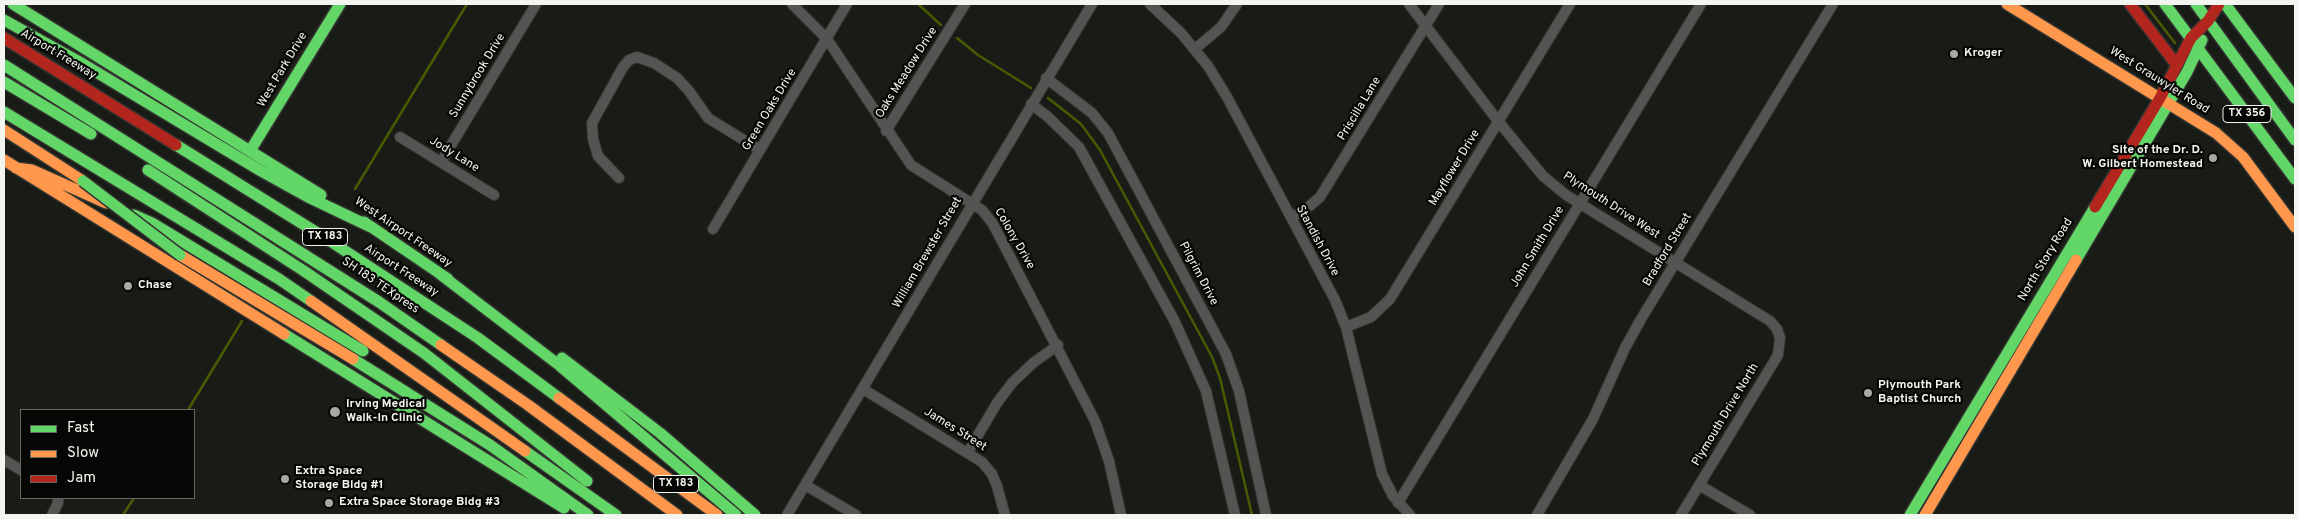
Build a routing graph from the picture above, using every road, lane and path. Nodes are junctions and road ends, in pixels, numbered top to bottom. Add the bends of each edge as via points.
1 (340, 4) edge
2 (536, 4) edge
3 (792, 4) edge
4 (848, 4) edge
5 (966, 4) edge
6 (1092, 4) edge
7 (1150, 4) edge
8 (1237, 4) edge
9 (1409, 4) edge
10 (1439, 4) edge
11 (1570, 4) edge
12 (1700, 4) edge
13 (1833, 4) edge
14 (2008, 4) edge
15 (2130, 4) edge
16 (2165, 4) edge
17 (2196, 4) edge
18 (2219, 4) edge
19 (2226, 4) edge
20 (16, 6) edge
21 (4, 20) edge
22 (2208, 20) junction
23 (1426, 26) junction
24 (4, 38) edge
25 (2191, 38) junction
26 (827, 39) junction
27 (1195, 49) junction
28 (2199, 49) junction
29 (2176, 64) junction
30 (4, 65) edge
31 (1046, 78) junction
32 (4, 82) edge
33 (40, 88) junction
34 (2295, 98) edge
35 (2164, 100) junction
36 (1031, 104) junction
37 (4, 112) edge
38 (1498, 121) junction
39 (4, 130) edge
40 (886, 131) junction
41 (400, 137) dead end
42 (2295, 140) edge
43 (760, 150) junction
44 (250, 151) junction
45 (124, 154) junction
46 (4, 160) edge
47 (440, 162) junction
48 (16, 168) junction
49 (619, 178) dead end
50 (2295, 179) edge
51 (494, 195) dead end
52 (972, 203) junction
53 (1579, 203) junction
54 (1291, 217) junction
55 (2295, 227) edge
56 (373, 228) junction
57 (713, 230) dead end
58 (334, 260) dead end
59 (1675, 262) junction
60 (440, 274) junction
61 (390, 294) dead end
62 (1774, 326) joint
63 (1346, 327) junction
64 (1058, 346) junction
65 (2005, 356) junction
66 (2015, 362) junction
67 (863, 390) junction
68 (448, 397) junction
69 (968, 452) junction
70 (635, 453) junction
71 (4, 460) edge
72 (20, 469) edge
73 (805, 485) junction
74 (1699, 485) junction
75 (58, 499) edge
76 (1398, 503) junction
77 (52, 515) edge
78 (575, 515) edge
79 (588, 515) edge
80 (616, 515) edge
81 (624, 515) edge
82 (664, 515) edge
83 (677, 515) edge
84 (717, 515) edge
85 (736, 515) edge
86 (755, 515) edge
87 (787, 515) edge
88 (856, 515) edge
89 (1005, 515) edge
90 (1121, 515) edge
91 (1235, 515) edge
92 (1266, 515) edge
93 (1410, 515) edge
94 (1538, 515) edge
95 (1681, 515) edge
96 (1750, 515) edge
97 (1910, 515) edge
98 (1924, 515) edge

1 - 44 main road, West Park Drive
2 - 47 street, Sunnybrook Drive
3 - 26 street, Colony Drive
4 - 26 street, Green Oaks Drive
5 - 40 street, Oaks Meadow Drive
6 - 31 street, William Brewster Street
7 - 27 street, Standish Drive
8 - 27 street via 1221,27
9 - 23 street, Plymouth Drive West
10 - 23 street, Priscilla Lane
11 - 38 street, Mayflower Drive
12 - 53 street, John Smith Drive
13 - 59 street, Bradford Street
14 - 35 main road, West Grauwyler Road
15 - 29 main road
16 - 25 main road, TX 356
17 - 22 main road, TX 356
18 - 22 main road, North Story Road
19 - 34 main road
20 - 44 main road, West Airport Freeway
21 - 56 main road via 261,171
22 - 25 main road, North Story Road
22 - 28 main road, North Story Road
22 - 42 main road, TX 356
23 - 38 street, Plymouth Drive West
23 - 54 street, Priscilla Lane via 1320,197
24 - 70 main road, Airport Freeway / TX 183 via 327,239 478,338
25 - 28 main road, TX 356
25 - 29 main road, North Story Road
26 - 40 street, Colony Drive
26 - 43 street, Green Oaks Drive
27 - 54 street, Standish Drive via 1227,97
28 - 35 main road, North Story Road
28 - 50 main road, TX 356
29 - 35 main road, North Story Road
30 - 33 main road, SH 183 TEXpress
31 - 36 street, William Brewster Street
31 - 92 street, Pilgrim Drive via 1092,113 1108,133 1226,354 1239,391
32 - 45 main road, SH 183 TEXpress
33 - 58 main road
33 - 83 main road, SH 183 TEXpress via 379,302 535,410
35 - 55 main road, West Grauwyler Road via 2233,146
35 - 65 main road, North Story Road
35 - 66 main road, North Story Road
36 - 52 street, William Brewster Street
36 - 91 street via 1079,147 1175,322 1206,391
37 - 68 main road via 250,261
38 - 53 street, Plymouth Drive West via 1543,176
38 - 63 street, Mayflower Drive via 1390,299 1371,317
39 - 79 main road, bridge via 83,181 180,255 432,408
40 - 52 street, Colony Drive via 911,166
41 - 47 street, Jody Lane
43 - 49 street via 708,118 677,78 654,63 637,57 623,67 592,123 598,156
43 - 57 street, Green Oaks Drive
44 - 56 main road, West Airport Freeway
45 - 81 main road via 424,353 518,424
45 - 82 main road, SH 183 TEXpress via 186,188 307,263 425,342
46 - 48 main road
47 - 51 street, Jody Lane
48 - 68 main road via 32,170 152,223 428,390
48 - 78 main road
52 - 64 street, Colony Drive via 993,224
52 - 67 street, William Brewster Street
53 - 59 street, Plymouth Drive West
53 - 76 street, John Smith Drive
54 - 63 street, Standish Drive
56 - 60 main road, West Airport Freeway
59 - 62 street, Plymouth Drive West
59 - 94 street, Bradford Street via 1625,348 1593,419
60 - 85 main road via 559,365
60 - 86 main road, West Airport Freeway via 620,400
61 - 70 main road via 599,437
62 - 74 street, Plymouth Drive North via 1780,338 1778,355
63 - 76 street, Standish Drive via 1382,474
64 - 69 street via 1012,383
64 - 90 street, Colony Drive via 1101,437
65 - 66 main road
65 - 97 main road, North Story Road
66 - 98 main road, North Story Road
67 - 69 street, James Street
67 - 73 street, William Brewster Street
68 - 80 main road
69 - 89 street, James Street via 992,474
70 - 84 main road, Airport Freeway / TX 183
71 - 72 street
73 - 87 street, William Brewster Street
73 - 88 street
74 - 95 street, Plymouth Drive North
74 - 96 street
75 - 77 street
76 - 93 street, Standish Drive

